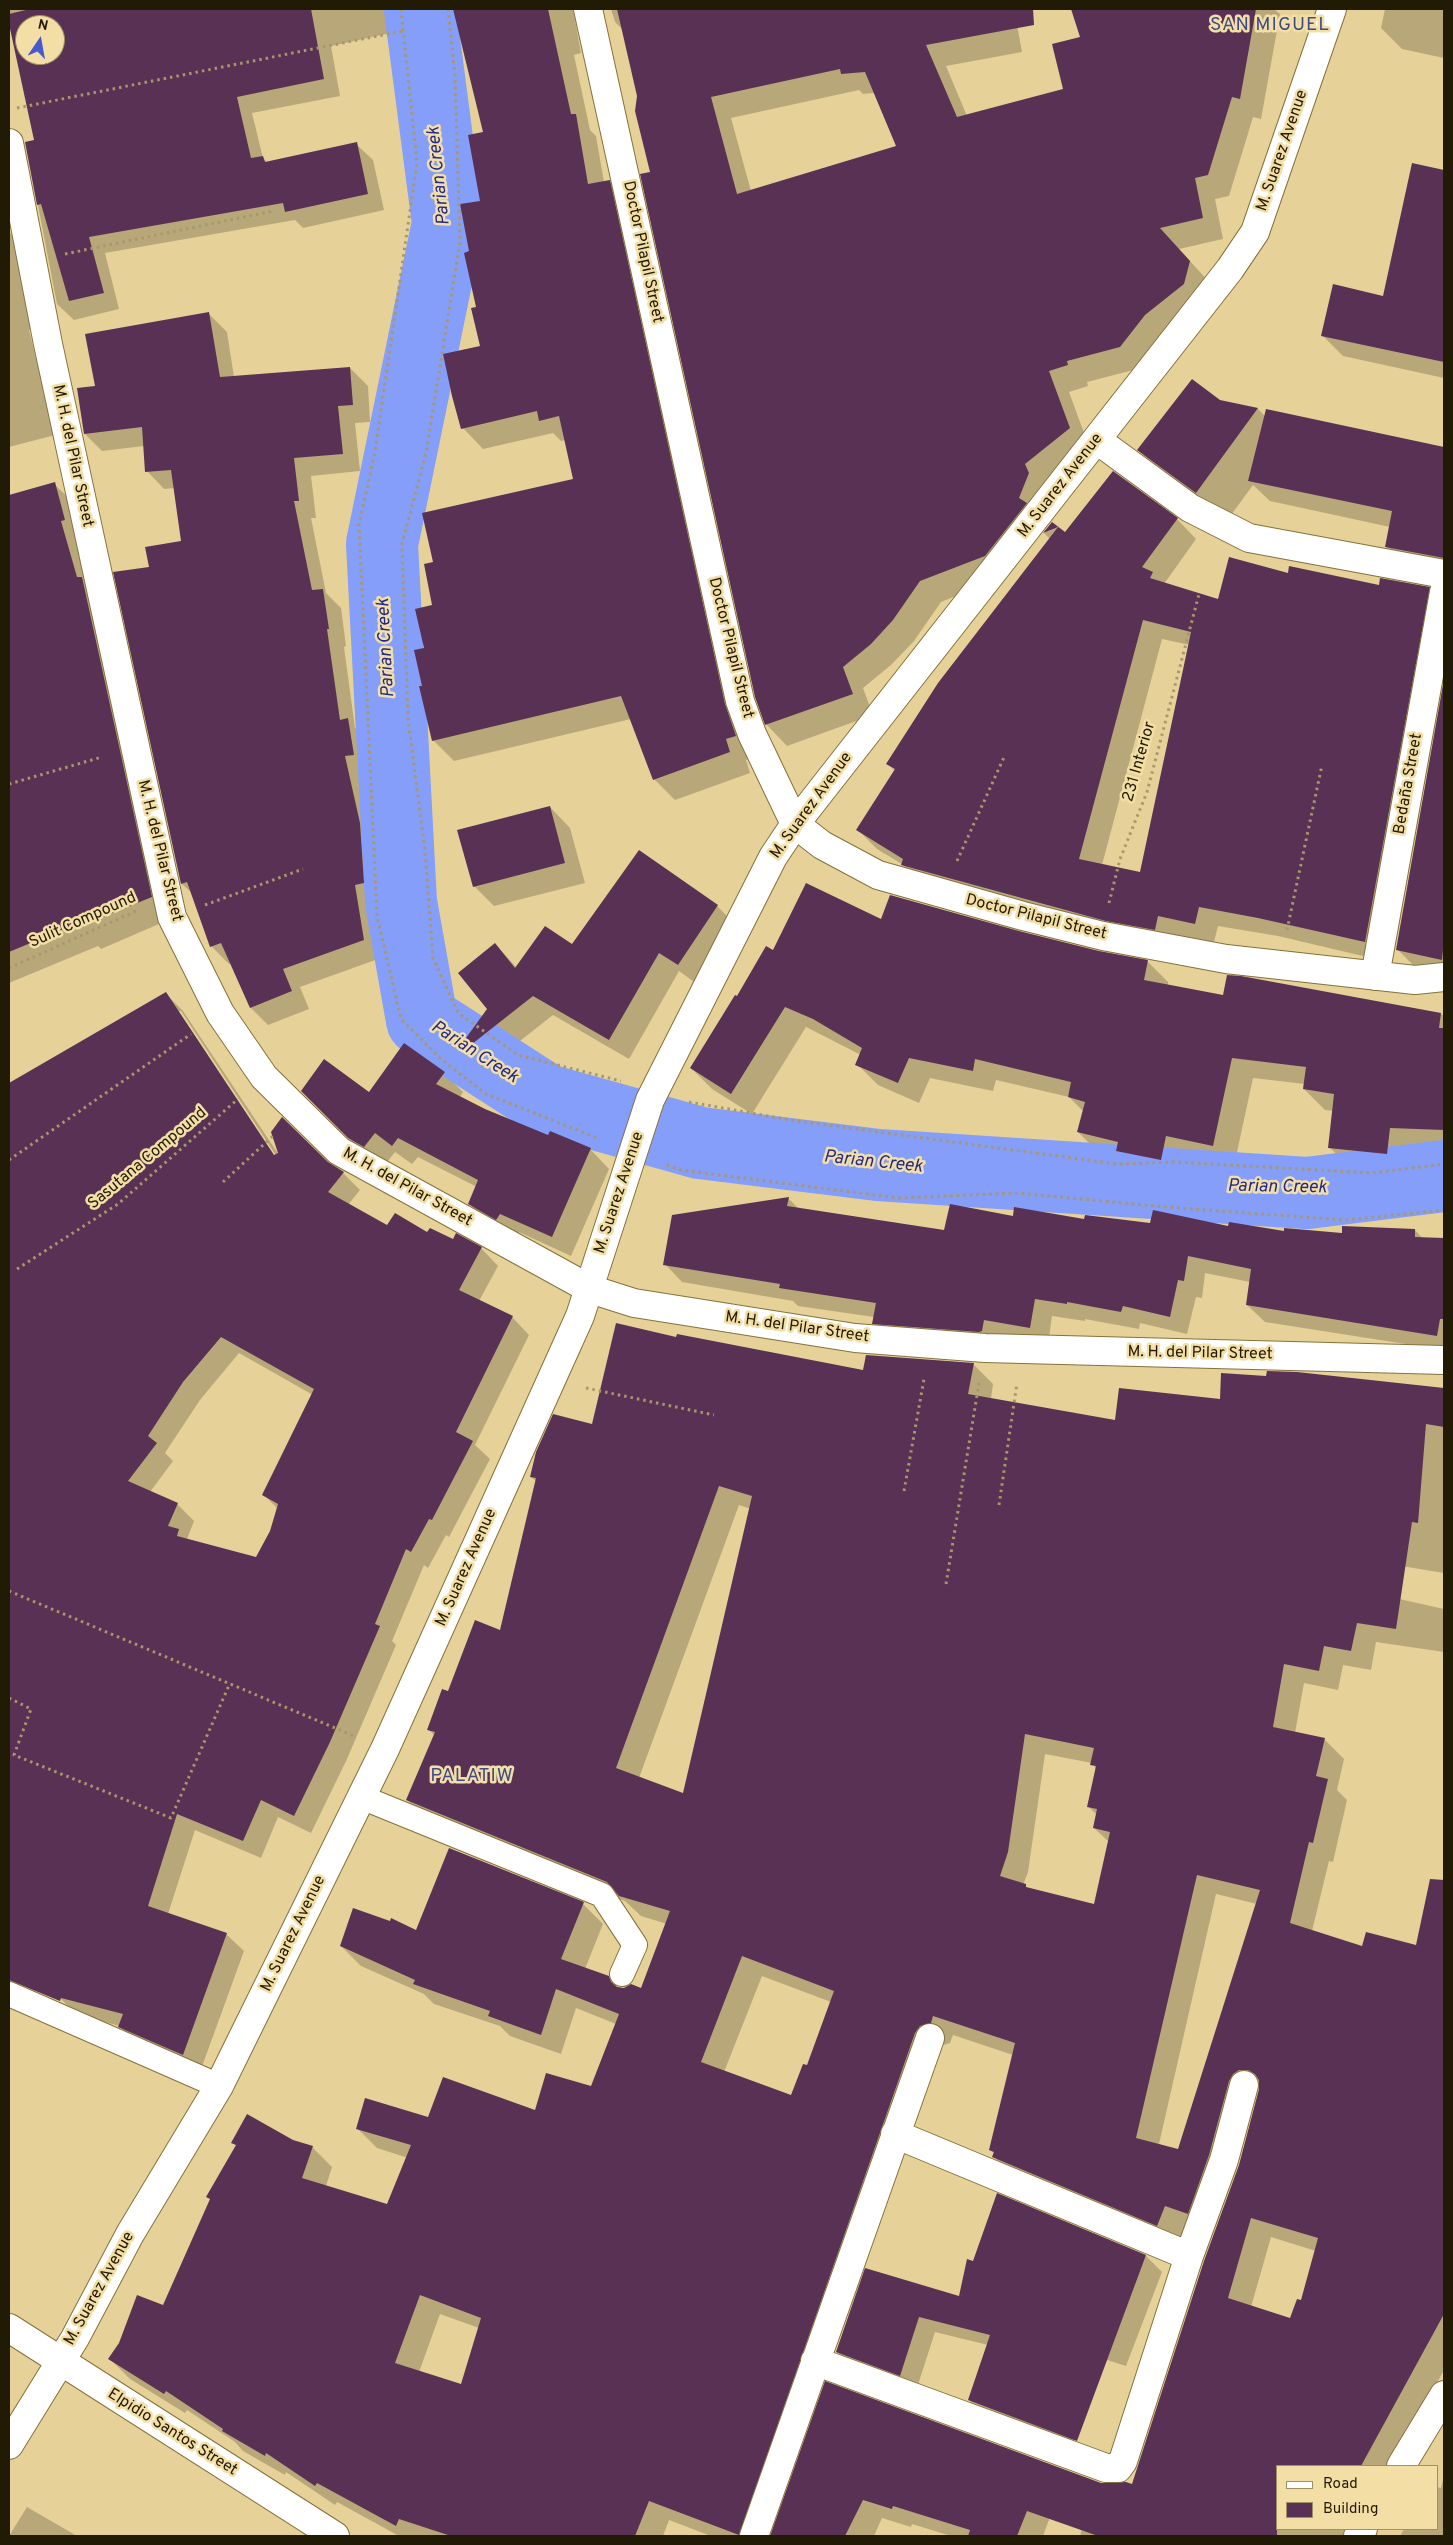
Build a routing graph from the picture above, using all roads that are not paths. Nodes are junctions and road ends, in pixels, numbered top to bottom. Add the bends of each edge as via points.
1 (588, 9) edge
2 (1332, 9) edge
3 (9, 143) edge
4 (1097, 440) junction
5 (1444, 574) edge
6 (1444, 592) edge
7 (795, 824) junction
8 (1375, 976) junction
9 (1444, 977) edge
10 (590, 1289) junction
11 (1444, 1360) edge
12 (361, 1797) junction
13 (622, 1974) dead end
14 (9, 1994) edge
15 (930, 2038) dead end
16 (219, 2086) junction
17 (1244, 2086) dead end
18 (895, 2134) junction
19 (1189, 2256) junction
20 (9, 2328) edge
21 (61, 2360) junction
22 (815, 2361) junction
23 (1444, 2395) edge
24 (9, 2445) edge
25 (1402, 2465) edge
26 (336, 2536) edge
27 (754, 2536) edge

1 - 7 street, Doctor Pilapil Street via 740,701 752,734
2 - 4 street, M. Suarez Avenue via 1255,232
3 - 10 street, M. H. del Pilar Street via 143,792 171,909 220,1013 264,1077 339,1152
4 - 5 street via 1190,508 1249,538
4 - 7 street, M. Suarez Avenue
6 - 8 street, Bedaña Street
7 - 8 street, Doctor Pilapil Street via 822,845 878,875 1103,936 1226,959
7 - 10 street, M. Suarez Avenue via 773,857 652,1096
8 - 9 street, Doctor Pilapil Street via 1415,980
10 - 11 street, M. H. del Pilar Street via 634,1303 855,1338 1022,1350
10 - 12 street, M. Suarez Avenue
12 - 13 lane via 602,1896 635,1945
12 - 16 street, M. Suarez Avenue
14 - 16 lane
15 - 18 street
16 - 21 street, M. Suarez Avenue via 130,2234
17 - 19 street via 1224,2160
18 - 19 street
18 - 22 street
19 - 22 street via 1123,2461 1118,2468 1106,2468
20 - 21 street, Elpidio Santos Street
21 - 24 street, M. Suarez Avenue
21 - 26 street, Elpidio Santos Street
22 - 27 street
23 - 25 street

